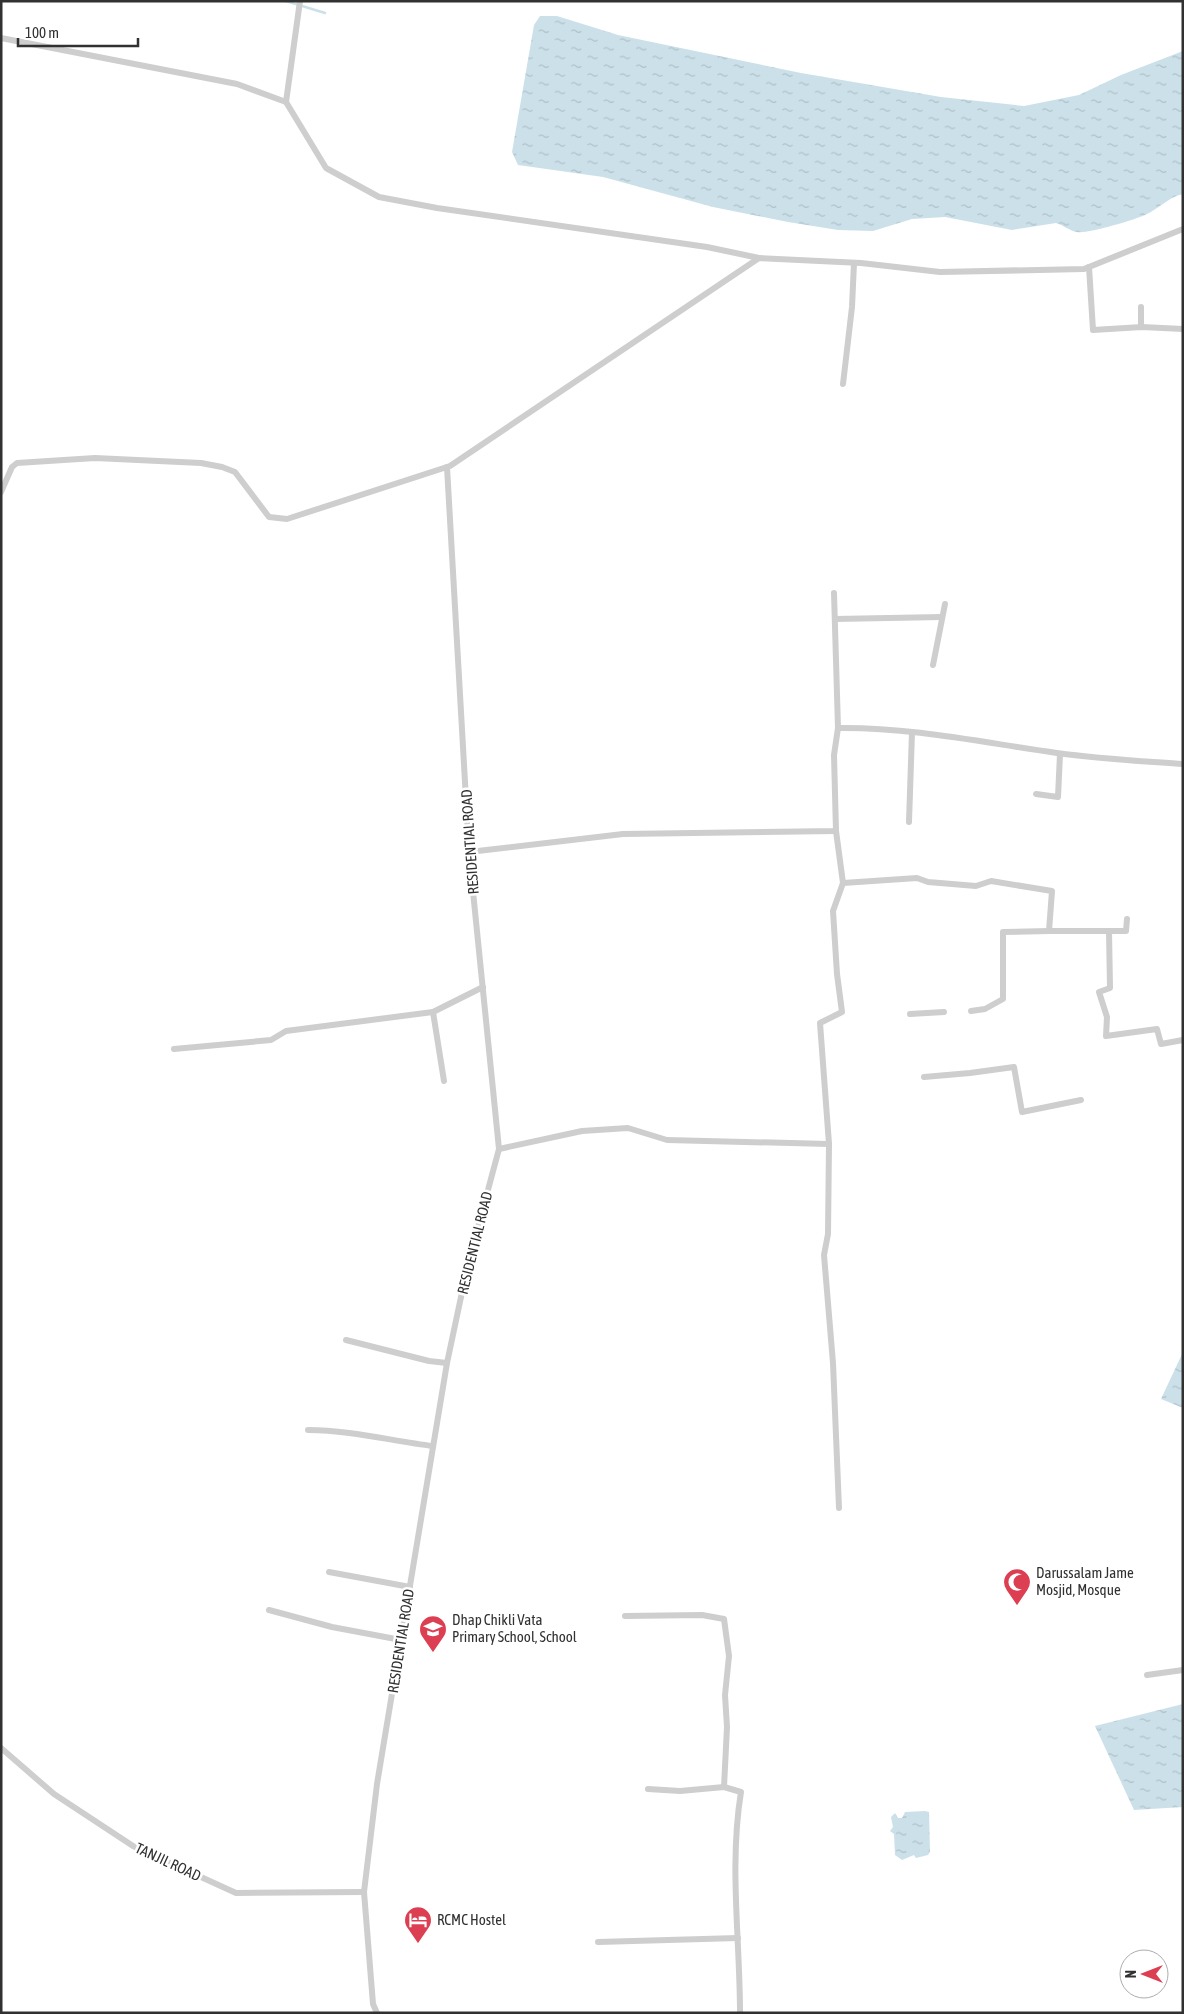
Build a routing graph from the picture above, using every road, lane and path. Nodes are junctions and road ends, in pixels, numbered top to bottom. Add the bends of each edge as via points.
1 (300, 1) edge
2 (1, 38) edge
3 (286, 102) junction
4 (1183, 230) edge
5 (759, 258) junction
6 (854, 263) junction
7 (1089, 267) junction
8 (1141, 307) dead end
9 (1141, 327) junction
10 (1183, 329) edge
11 (843, 384) dead end
12 (447, 467) junction
13 (1, 492) edge
14 (834, 593) dead end
15 (945, 604) dead end
16 (942, 617) junction
17 (835, 619) junction
18 (933, 665) dead end
19 (838, 728) junction
20 (912, 732) junction
21 (1060, 754) junction
22 (1183, 764) edge
23 (1036, 794) dead end
24 (908, 822) dead end
25 (836, 831) junction
26 (469, 852) junction
27 (843, 883) junction
28 (1127, 919) dead end
29 (1049, 931) junction
30 (1109, 931) junction
31 (482, 986) junction
32 (971, 1011) dead end
33 (433, 1012) junction
34 (944, 1012) dead end
35 (910, 1014) dead end
36 (1183, 1040) edge
37 (174, 1049) dead end
38 (924, 1077) dead end
39 (444, 1081) dead end
40 (1082, 1100) dead end
41 (829, 1144) junction
42 (499, 1149) junction
43 (346, 1340) dead end
44 (447, 1363) junction
45 (308, 1430) dead end
46 (433, 1446) junction
47 (839, 1508) dead end
48 (329, 1572) dead end
49 (410, 1587) junction
50 (269, 1610) dead end
51 (625, 1616) dead end
52 (401, 1640) junction
53 (1183, 1670) edge
54 (1148, 1675) dead end
55 (1, 1748) edge
56 (724, 1787) junction
57 (648, 1789) dead end
58 (364, 1892) junction
59 (738, 1938) junction
60 (598, 1942) dead end
61 (377, 2013) edge
62 (740, 2013) edge

1 - 3 street
2 - 3 street via 237,84
3 - 5 street via 326,168 379,197 708,247
4 - 7 street
5 - 6 street
5 - 12 street
6 - 7 street via 940,272
6 - 11 street
7 - 9 street via 1093,330
8 - 9 street
9 - 10 street
12 - 13 street via 287,519 269,517 235,472 201,463 95,458 17,463 12,466
12 - 26 street, RESIDENTIAL ROAD
14 - 17 street
15 - 16 street
16 - 17 street
16 - 18 street
17 - 19 street
19 - 20 street
19 - 25 street via 834,755
20 - 21 street
20 - 24 street
21 - 22 street
21 - 23 street via 1058,796
25 - 26 street via 622,834
25 - 27 street
26 - 31 street, RESIDENTIAL ROAD
27 - 29 street via 918,878 928,882 976,886 991,881 1052,891
27 - 41 street via 833,911 842,1012 820,1022
28 - 30 street via 1126,931
29 - 30 street
29 - 32 street via 1003,932 1003,1000
30 - 36 street via 1110,988 1099,992 1108,1017 1106,1036 1157,1029 1161,1044
31 - 33 street
31 - 42 street, RESIDENTIAL ROAD
33 - 37 street via 286,1031 270,1040
33 - 39 street
34 - 35 street
38 - 40 street via 1014,1066 1022,1112
41 - 42 street via 668,1140 628,1128 582,1131
41 - 47 street via 828,1234 824,1255 834,1373
42 - 44 street, RESIDENTIAL ROAD via 468,1264
43 - 44 street
44 - 46 street, RESIDENTIAL ROAD
45 - 46 street via 337,1430
46 - 49 street, RESIDENTIAL ROAD
48 - 49 street
49 - 52 street, RESIDENTIAL ROAD
50 - 52 street via 332,1627
51 - 56 street via 702,1615 724,1619 729,1656 725,1695
52 - 58 street, RESIDENTIAL ROAD via 377,1784
53 - 54 street
55 - 58 street, TANJIL ROAD via 54,1794 133,1846 236,1893
56 - 57 street via 680,1791
56 - 59 street via 741,1792 735,1856
58 - 61 street, RESIDENTIAL ROAD via 373,2004
59 - 60 street
59 - 62 street

